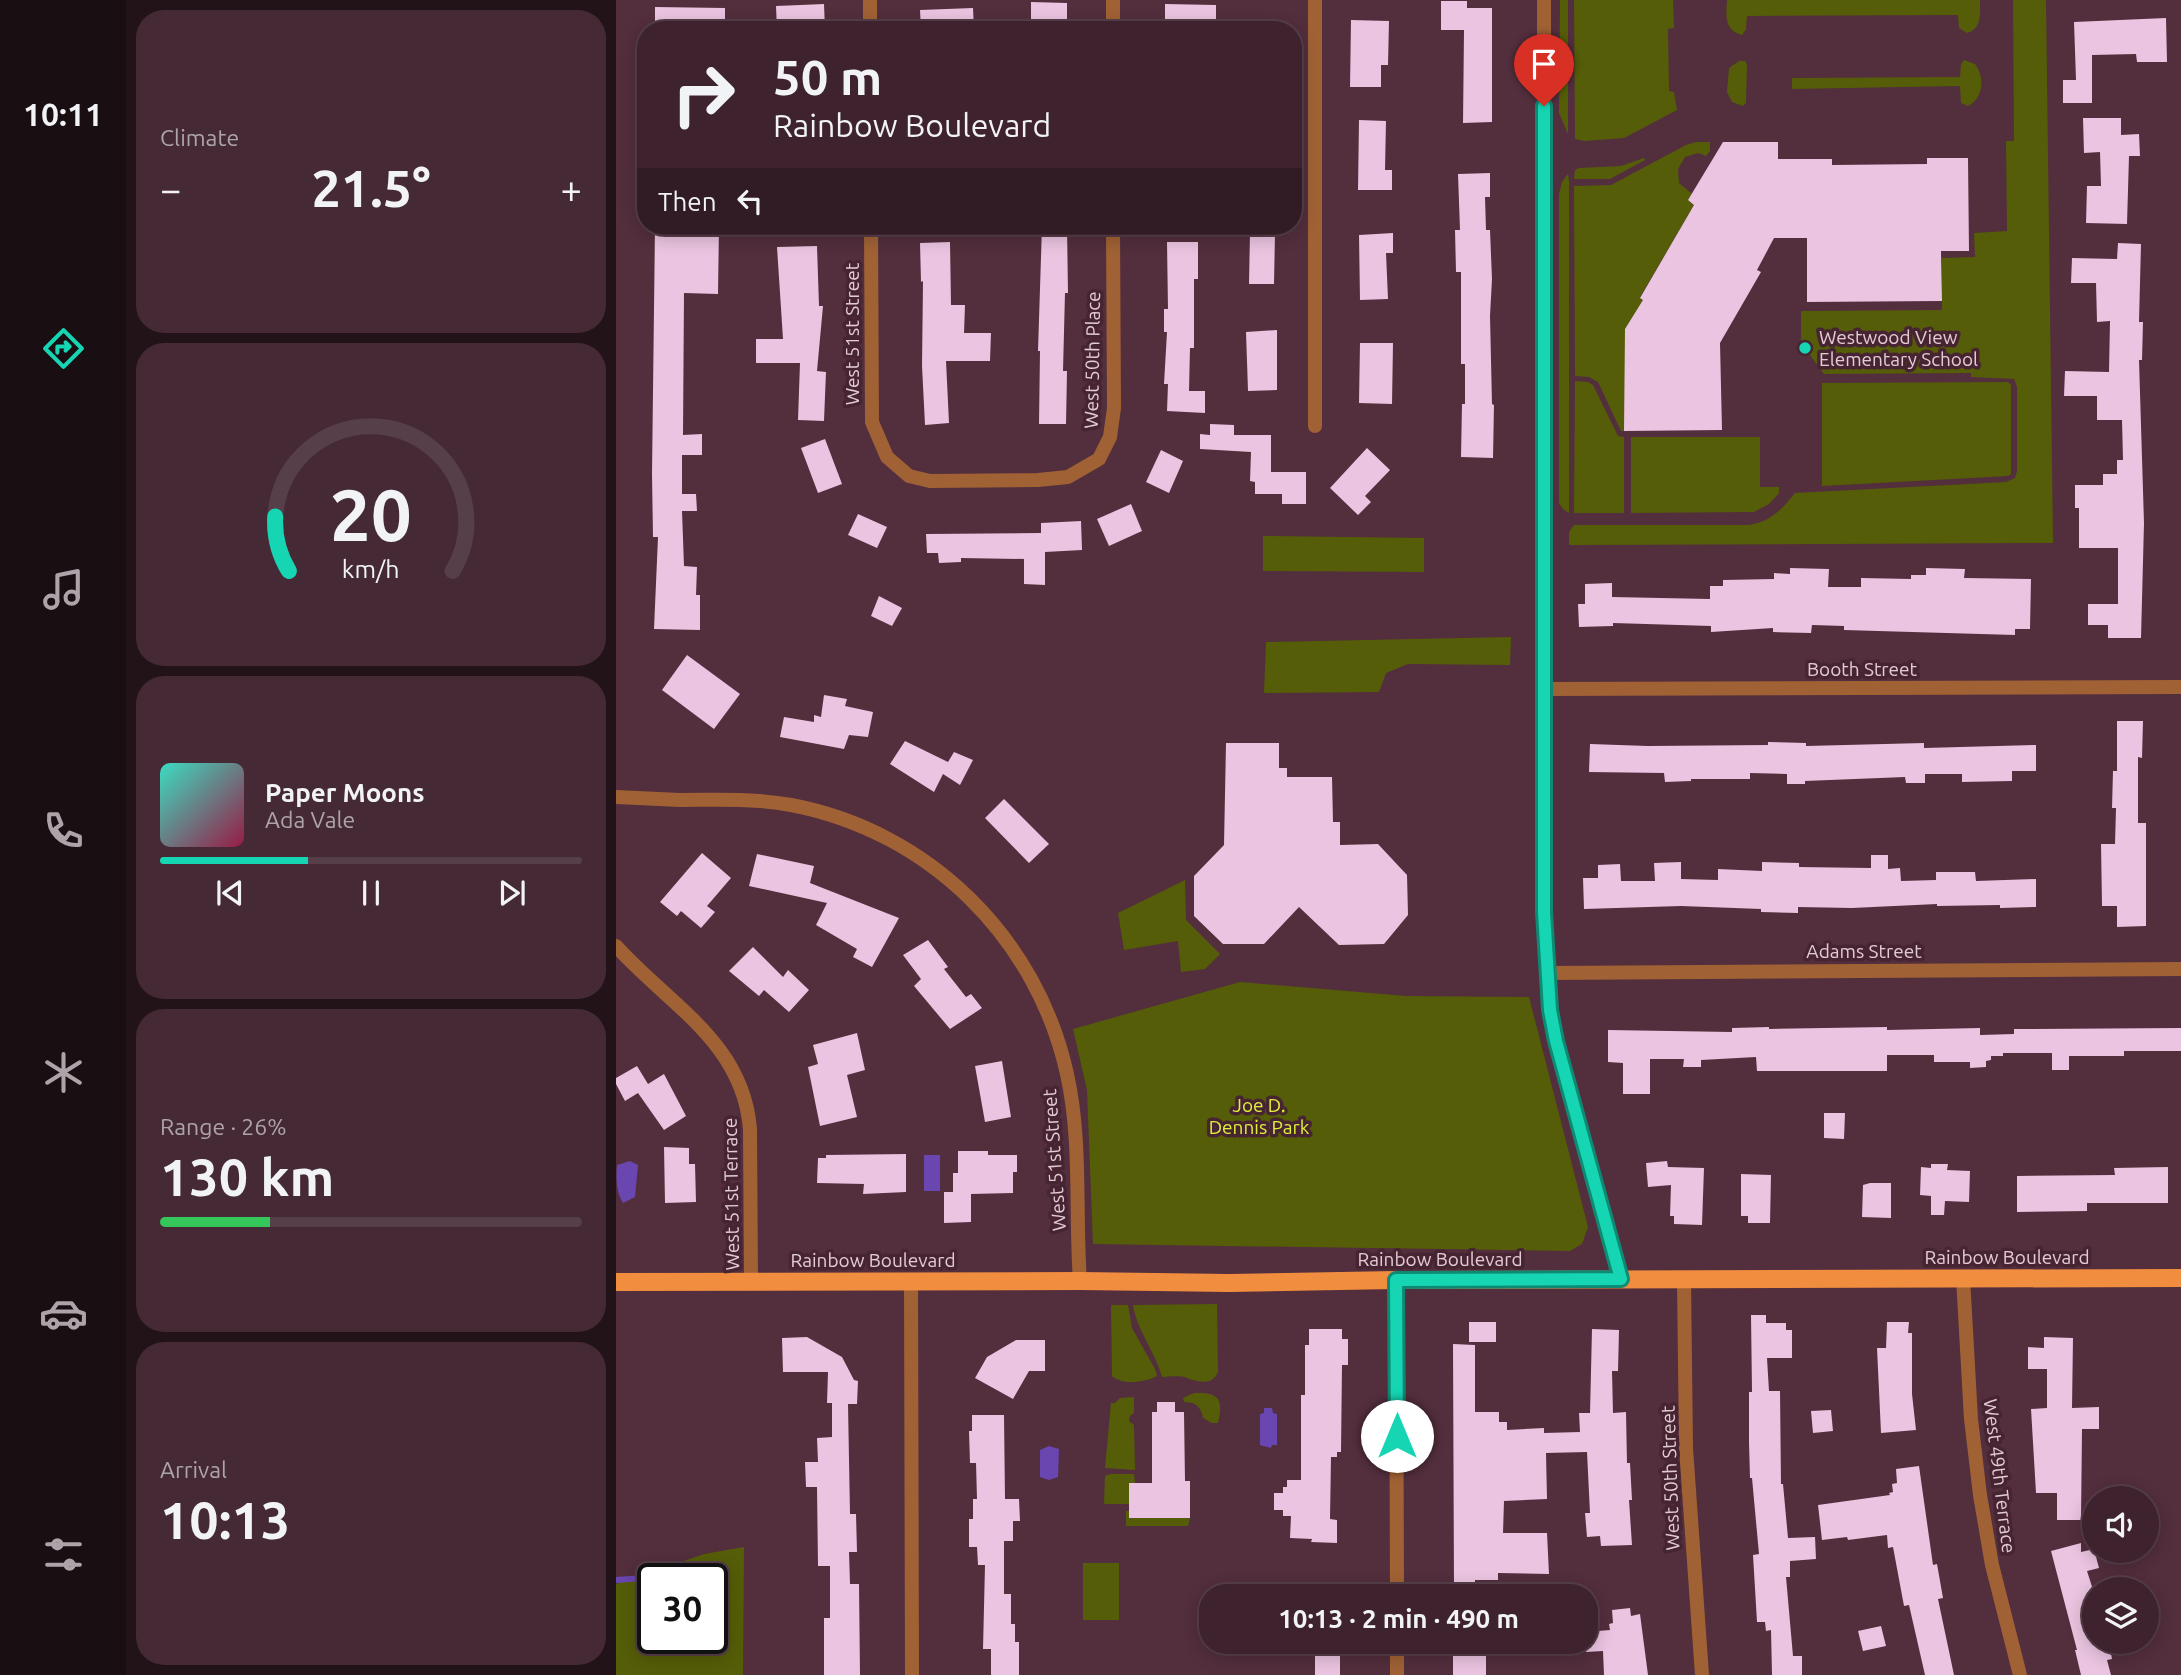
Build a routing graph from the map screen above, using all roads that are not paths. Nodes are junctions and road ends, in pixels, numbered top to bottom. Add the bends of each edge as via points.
1 (870, 0) edge
2 (1113, 0) edge
3 (1315, 0) edge
4 (1544, 0) edge
5 (870, 21) edge
6 (1113, 21) edge
7 (871, 235) edge
8 (1113, 235) edge
9 (1315, 426) dead end
10 (986, 481) joint
11 (2181, 687) edge
12 (1543, 689) junction
13 (616, 797) edge
14 (616, 946) edge
15 (2181, 969) edge
16 (1547, 973) junction
17 (1963, 1278) junction
18 (2181, 1278) edge
19 (1621, 1279) junction
20 (1684, 1279) junction
21 (1396, 1280) junction
22 (911, 1281) junction
23 (1080, 1281) junction
24 (616, 1282) edge
25 (751, 1282) junction
26 (1397, 1584) edge
27 (1397, 1654) edge
28 (912, 1675) edge
29 (1397, 1675) edge
30 (1702, 1675) edge
31 (2020, 1675) edge

1 - 5 street
2 - 6 street
3 - 9 street
4 - 12 street
7 - 10 street, West 51st Street via 872,422 887,457 909,475 930,481
8 - 10 street, West 50th Place via 1114,408 1110,437 1099,458 1068,477
11 - 12 street, Booth Street
12 - 16 street
13 - 23 street, West 51st Street via 762,801 823,813 913,853 990,917 1039,991 1068,1074 1074,1116
14 - 25 street, West 51st Terrace via 703,1029 742,1086 750,1129
15 - 16 street, Adams Street
16 - 19 street via 1556,1041
17 - 18 main road, Rainbow Boulevard
17 - 20 main road, Rainbow Boulevard
17 - 31 street, West 49th Terrace via 1979,1495
19 - 20 main road, Rainbow Boulevard
19 - 21 main road, Rainbow Boulevard
20 - 30 street, West 50th Street via 1686,1448
21 - 23 main road, Rainbow Boulevard
21 - 26 street
22 - 23 main road, Rainbow Boulevard
22 - 25 main road, Rainbow Boulevard
22 - 28 street
24 - 25 main road, Rainbow Boulevard
27 - 29 street

